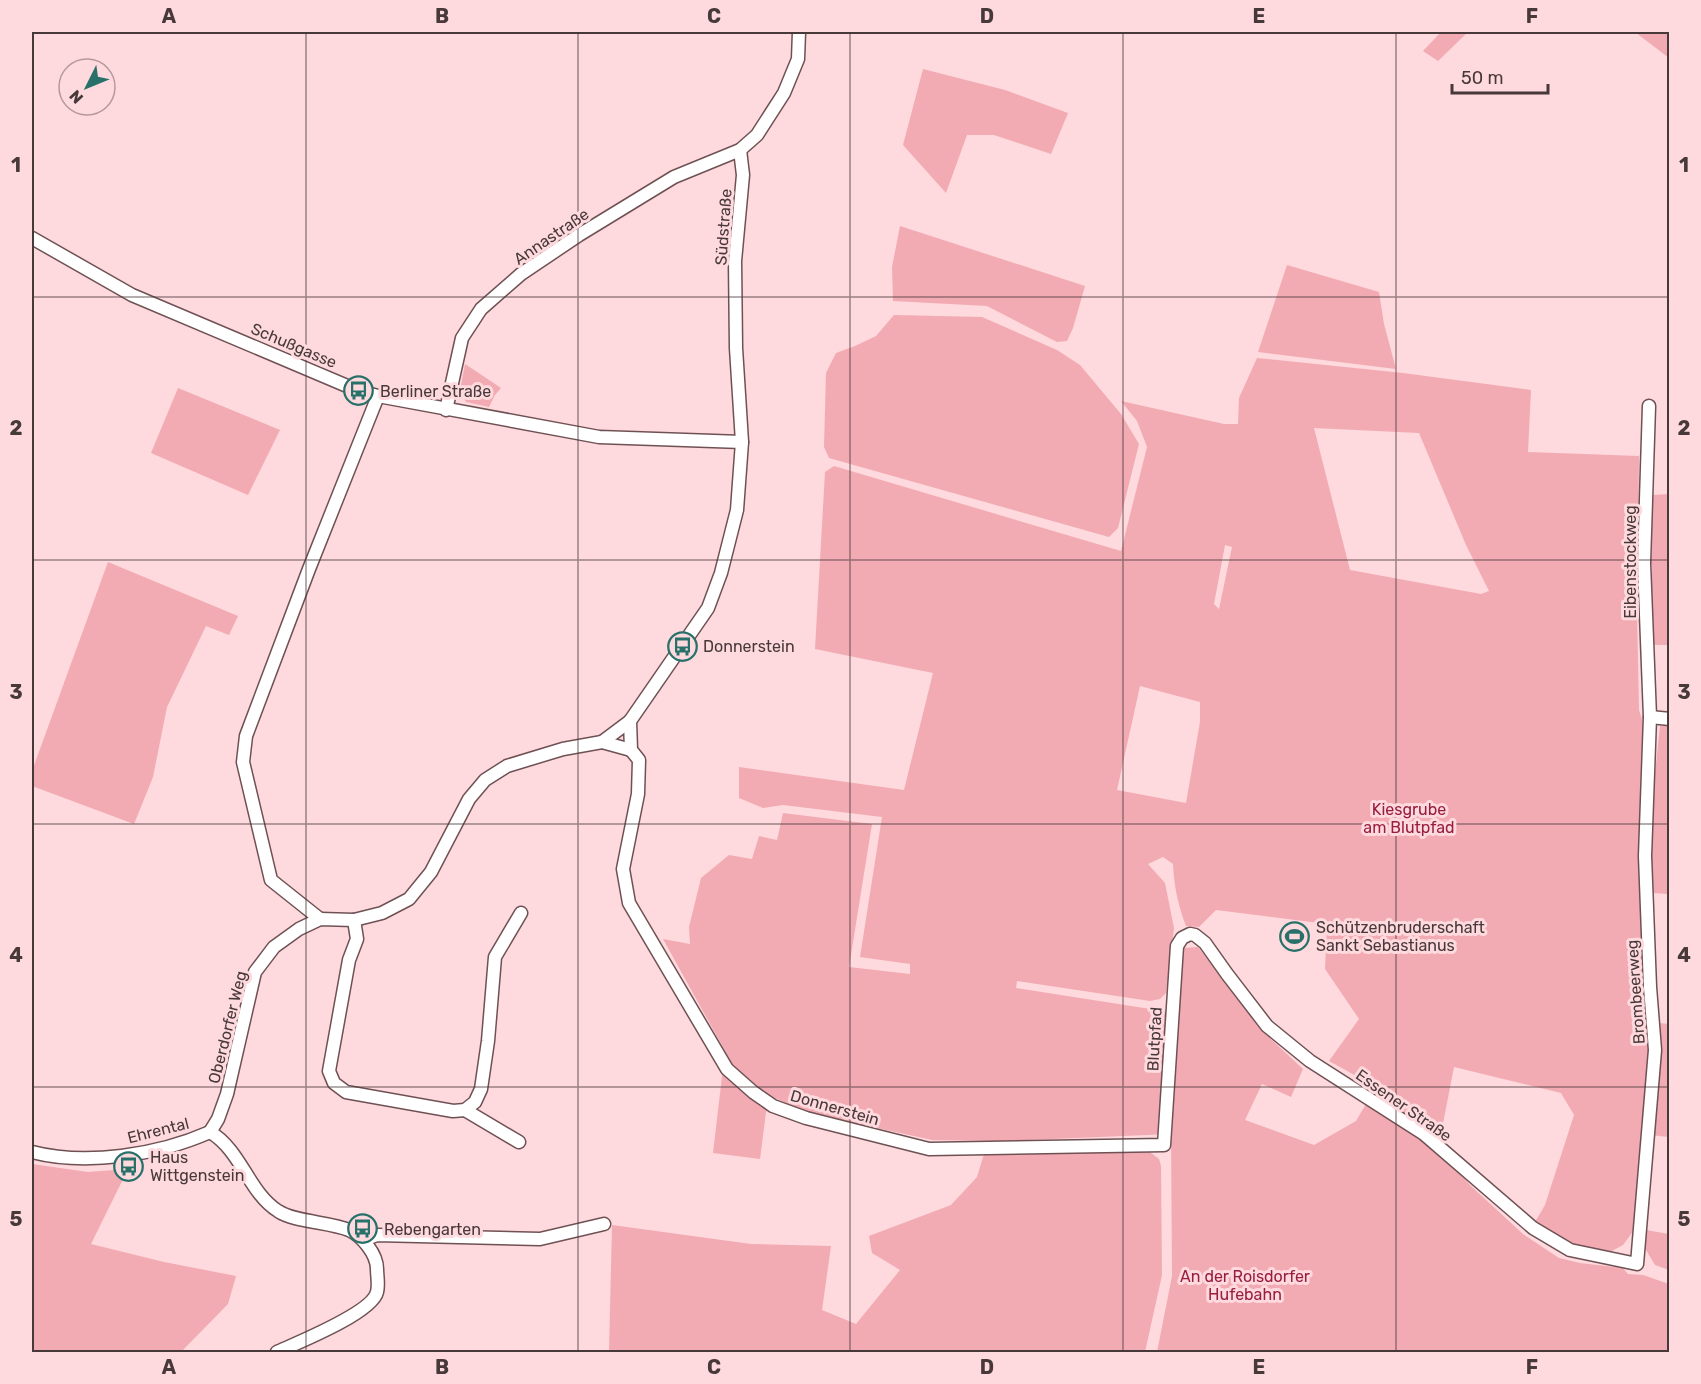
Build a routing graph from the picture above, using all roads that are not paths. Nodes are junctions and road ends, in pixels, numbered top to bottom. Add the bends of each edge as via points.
1 (799, 32) edge
2 (740, 150) junction
3 (32, 238) edge
4 (378, 396) junction
5 (1649, 406) dead end
6 (446, 410) junction
7 (742, 442) junction
8 (1650, 717) junction
9 (1670, 719) edge
10 (630, 721) junction
11 (602, 742) junction
12 (632, 750) junction
13 (521, 913) dead end
14 (320, 919) junction
15 (354, 920) junction
16 (1182, 938) joint
17 (465, 1110) junction
18 (210, 1132) junction
19 (519, 1142) dead end
20 (1164, 1144) joint
21 (32, 1152) edge
22 (604, 1224) dead end
23 (363, 1240) junction
24 (1637, 1264) joint
25 (277, 1353) edge

1 - 2 street via 798,59 784,93 757,135
2 - 6 street, Annastraße via 674,177 579,235 521,274 481,309 462,338
2 - 7 street, Südstraße via 743,175 735,293
3 - 4 street, Schußgasse via 132,295
4 - 6 street, Schußgasse
4 - 14 street via 246,736 243,762 271,880
5 - 8 street, Eibenstockweg via 1644,563
6 - 7 street, Schußgasse via 599,436
7 - 10 street via 737,510 708,608
8 - 9 street
8 - 24 street, Brombeerweg via 1645,856 1655,1050
10 - 11 street, Oberdorfer Weg
10 - 12 street, Donnerstein
11 - 12 street, Oberdorfer Weg
11 - 15 street, Oberdorfer Weg via 507,766 485,780 469,799 431,872 409,899 382,913
12 - 20 street, Donnerstein via 639,760 638,794 623,869 629,903 727,1069 753,1092 773,1106 806,1118 929,1149
13 - 17 street via 495,957 481,1089 475,1102
14 - 15 street, Oberdorfer Weg
14 - 18 street, Oberdorfer Weg via 274,947 255,972 227,1094
15 - 17 street via 357,939 349,960 329,1071 334,1083 346,1092
16 - 20 street, Blutpfad via 1177,946
16 - 24 street, Essener Straße via 1195,935 1205,943 1268,1026 1301,1054 1424,1134 1533,1228 1570,1250
17 - 19 street
18 - 21 street, Ehrental via 193,1140 108,1158
18 - 23 street, Ehrental via 227,1146 269,1205 281,1214 348,1230
22 - 23 street via 540,1239 377,1235
23 - 25 street via 377,1262 377,1292 372,1301 350,1317

